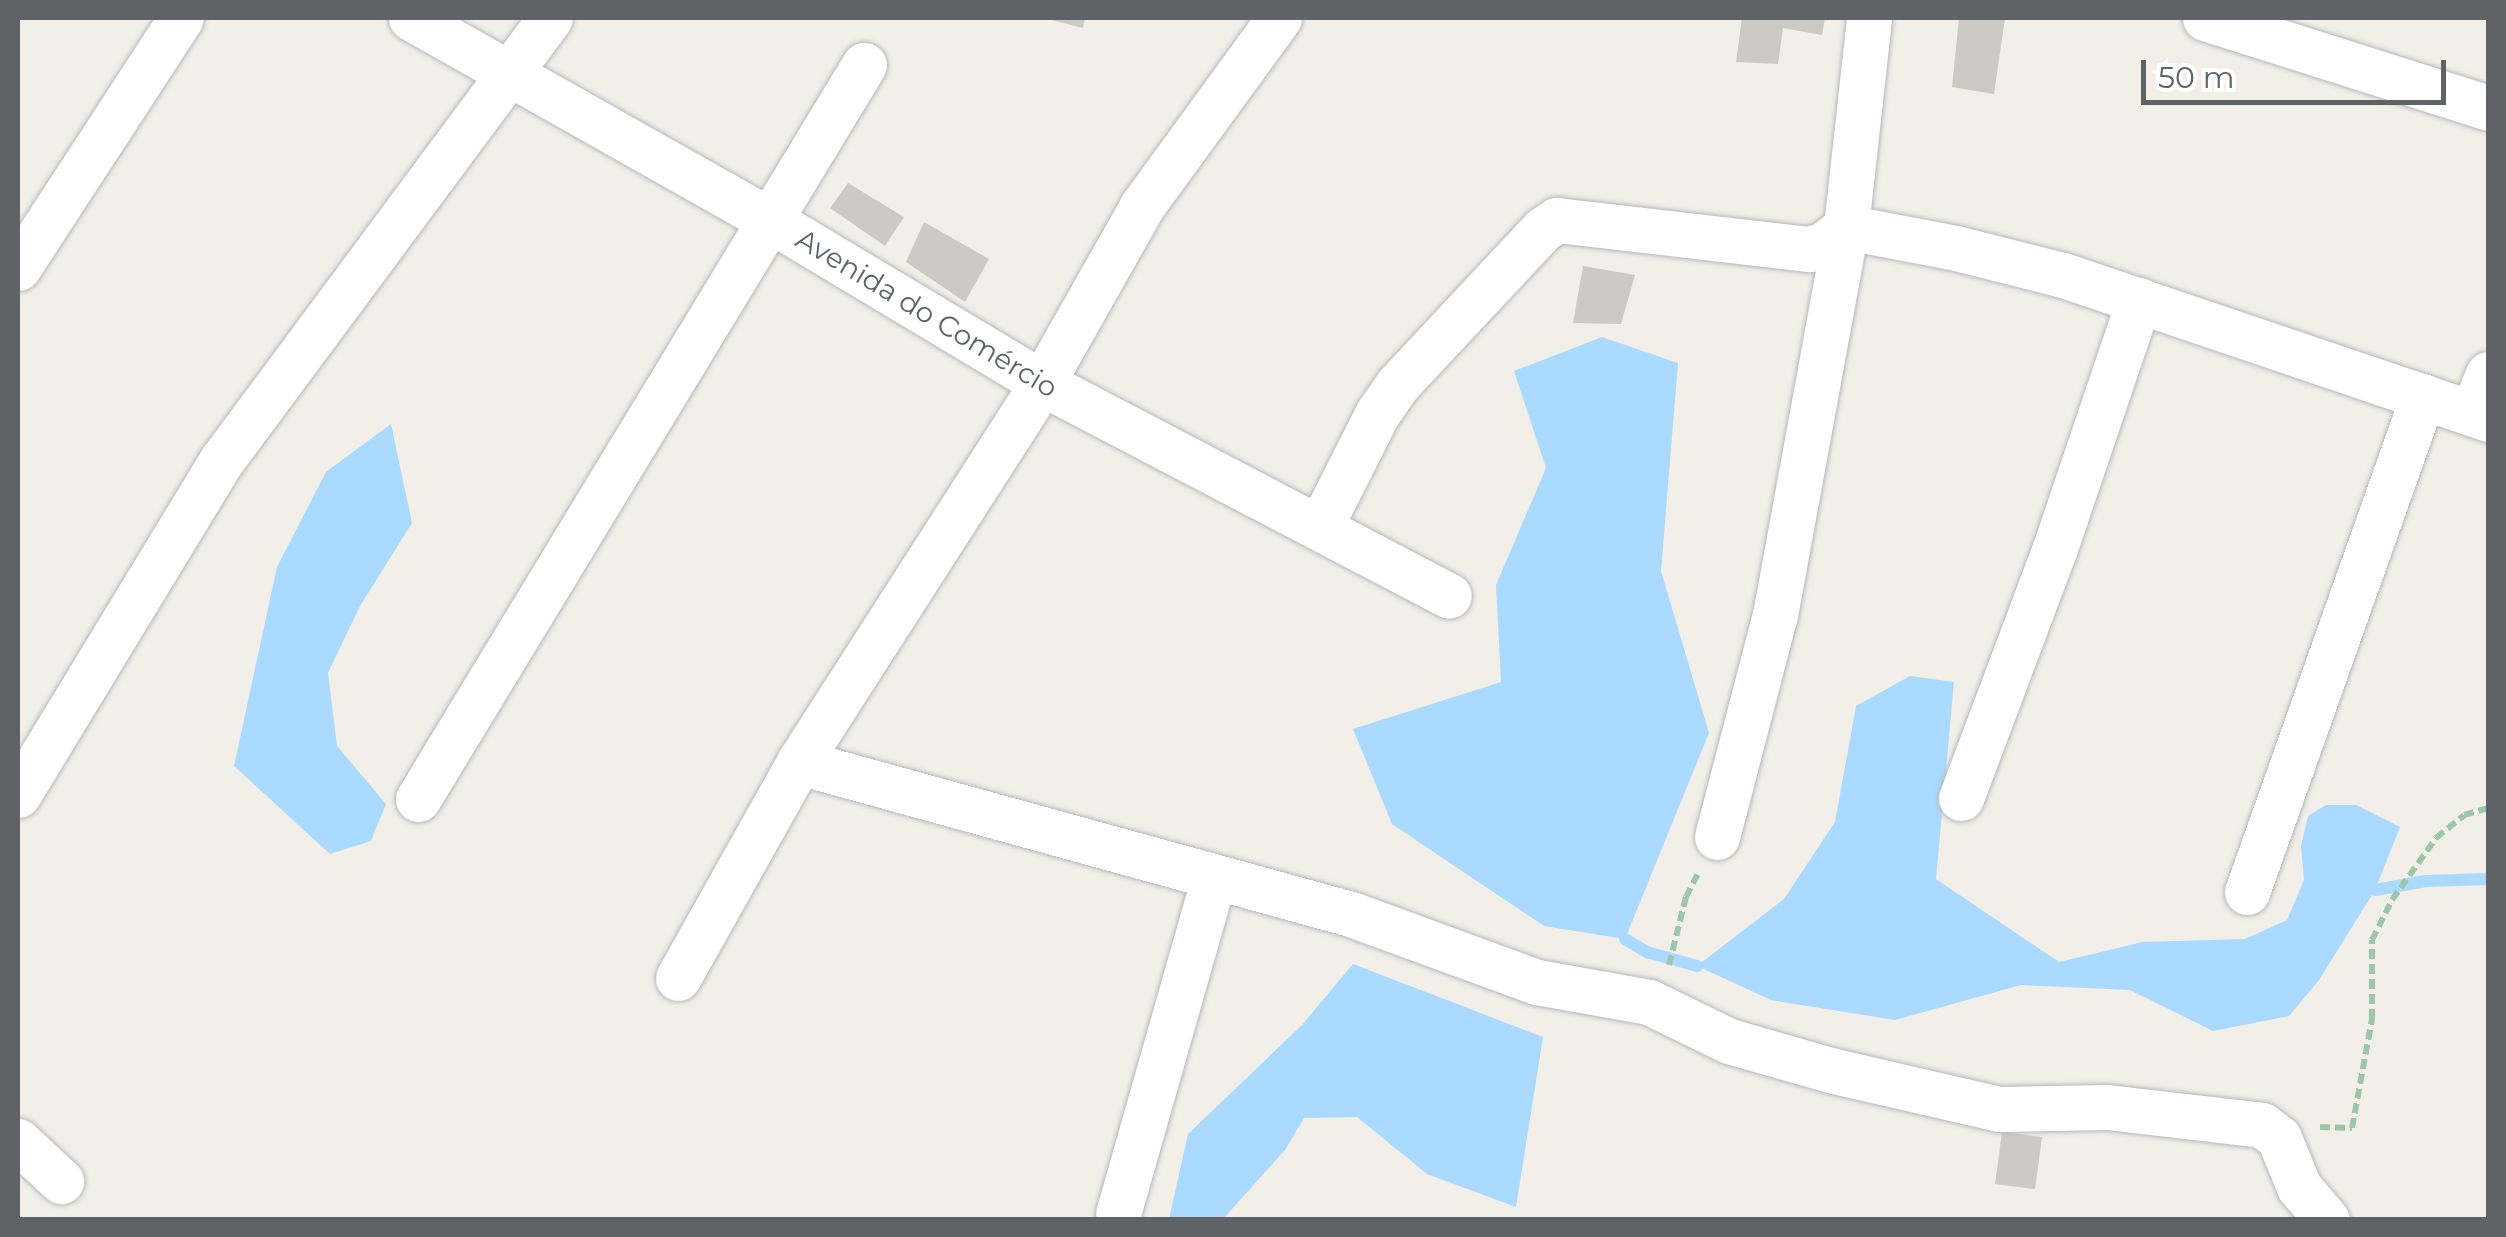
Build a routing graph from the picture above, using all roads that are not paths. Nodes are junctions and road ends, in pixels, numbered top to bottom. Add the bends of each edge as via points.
1 (180, 18) edge
2 (411, 18) edge
3 (550, 18) edge
4 (1279, 18) edge
5 (1870, 18) edge
6 (2205, 18) edge
7 (864, 65) dead end
8 (510, 71) junction
9 (2488, 108) edge
10 (770, 220) junction
11 (1846, 226) junction
12 (18, 268) edge
13 (2139, 300) junction
14 (1042, 382) junction
15 (2423, 396) junction
16 (2483, 402) edge
17 (1320, 527) junction
18 (1448, 596) dead end
19 (799, 762) junction
20 (18, 795) edge
21 (1961, 798) dead end
22 (418, 799) dead end
23 (1717, 837) road end
24 (1214, 876) junction
25 (2247, 892) dead end
26 (678, 978) dead end
27 (18, 1141) edge
28 (61, 1181) dead end
29 (1118, 1214) dead end
30 (2327, 1220) edge

1 - 12 street
2 - 8 street, Avenida do Comércio
3 - 8 street
4 - 14 street via 1142,206
5 - 11 street
6 - 9 street
7 - 10 street
8 - 10 street, Avenida do Comércio
8 - 20 street via 222,460
10 - 14 street, Avenida do Comércio
10 - 22 street
11 - 13 street via 2009,260
11 - 17 street via 1809,249 1573,219 1542,228 1398,384
11 - 23 street via 1775,615
13 - 15 street
13 - 21 street
14 - 17 street, Avenida do Comércio
14 - 19 street
15 - 16 street
15 - 25 street
17 - 18 street, Avenida do Comércio
19 - 24 street
19 - 26 street
24 - 29 street
24 - 30 street via 1350,914 1536,982 1649,1002 1729,1041 1830,1070 1998,1109 2107,1107 2262,1125 2279,1138 2298,1187
27 - 28 street

